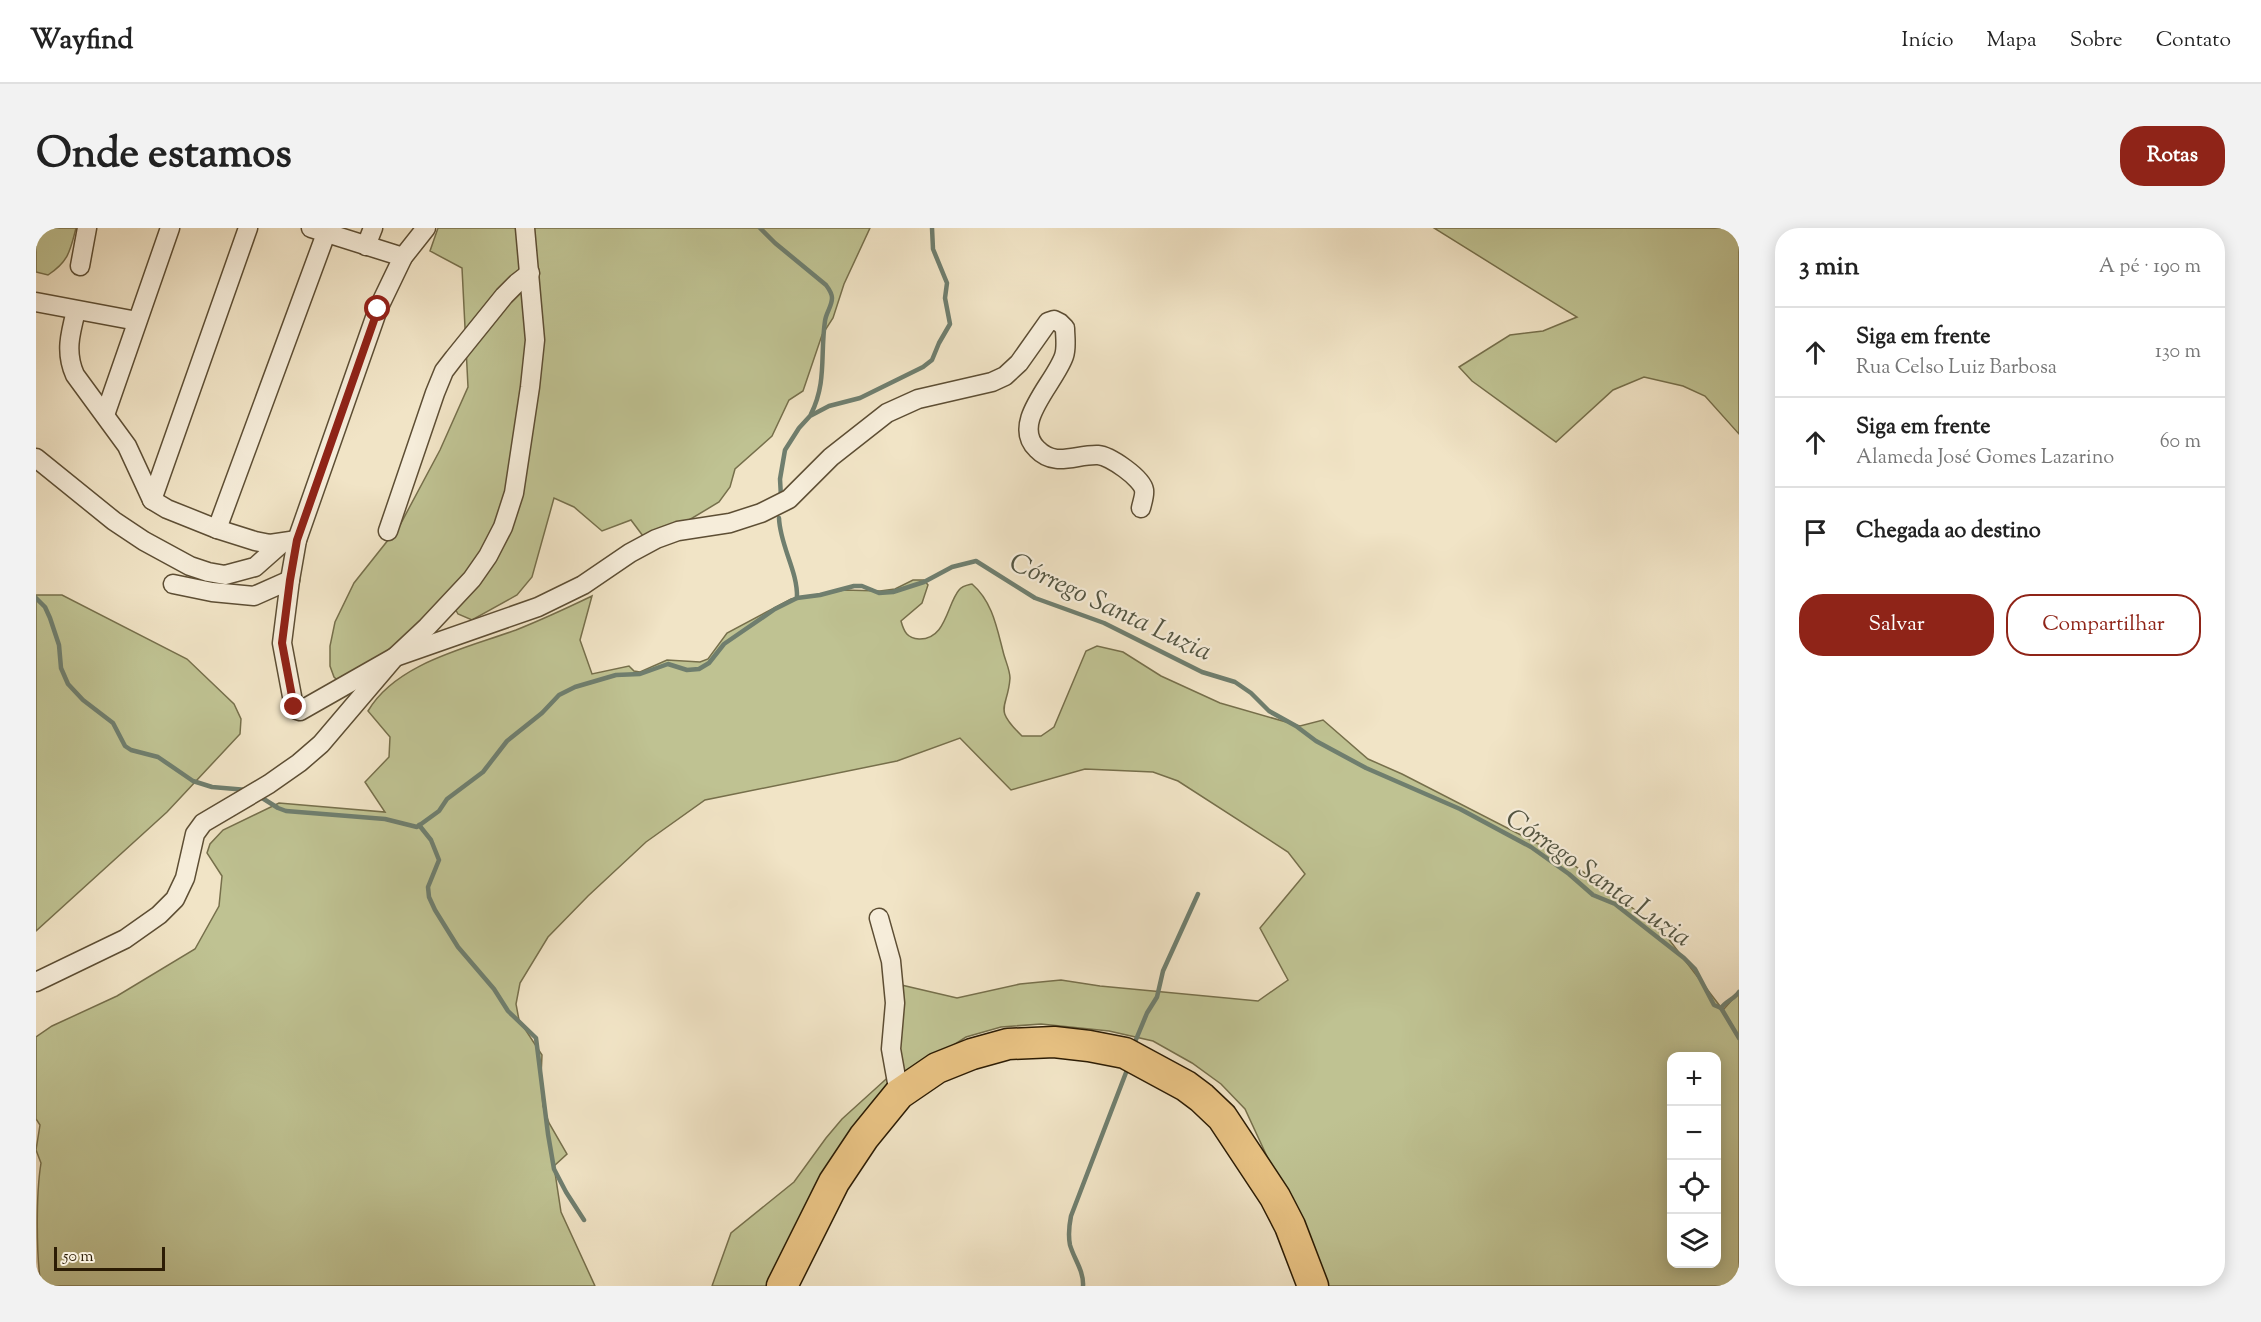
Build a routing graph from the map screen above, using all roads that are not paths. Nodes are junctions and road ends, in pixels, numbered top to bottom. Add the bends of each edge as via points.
1 (87, 228) edge
2 (170, 228) edge
3 (248, 228) edge
4 (373, 228) edge
5 (426, 228) edge
6 (525, 228) edge
7 (322, 230) edge
8 (366, 246) junction
9 (403, 257) junction
10 (80, 266) dead end
11 (530, 273) junction
12 (36, 302) edge
13 (76, 311) junction
14 (137, 321) junction
15 (105, 415) junction
16 (36, 458) edge
17 (152, 500) junction
18 (1141, 508) dead end
19 (218, 529) junction
20 (388, 531) dead end
21 (289, 542) junction
22 (290, 580) junction
23 (173, 584) dead end
24 (395, 657) junction
25 (879, 918) dead end
26 (36, 982) edge
27 (899, 1094) junction
28 (782, 1286) edge
29 (1313, 1286) edge

1 - 10 street
2 - 14 street
3 - 17 street
4 - 8 street
5 - 9 street
6 - 11 street
7 - 8 street
7 - 19 street
8 - 9 street
9 - 21 street via 378,309
11 - 20 street via 504,296 444,371
11 - 24 street via 535,340 514,493 503,527 472,579
12 - 13 street
13 - 14 street
13 - 15 street via 69,363
14 - 15 street
15 - 17 street via 127,446
16 - 21 street via 144,541 208,572 225,575 255,567
17 - 19 street
18 - 24 street via 1144,490 1140,481 1110,459 1099,455 1054,460 1029,440 1030,416 1064,356 1065,328 1054,320 1048,322 1019,363 1005,375 918,399 887,413 831,458 789,499 730,523 656,538 583,585 538,607
19 - 21 street via 270,544
21 - 22 street
22 - 23 street via 254,596
22 - 24 street via 282,643 297,710
24 - 26 street via 321,744 299,763 203,823 195,834 185,878 175,899 159,915 125,939
25 - 27 street via 891,961 895,1004 891,1049
27 - 28 highway via 834,1182
27 - 29 highway via 937,1068 1008,1044 1053,1042 1125,1053 1186,1086 1222,1117 1275,1197

